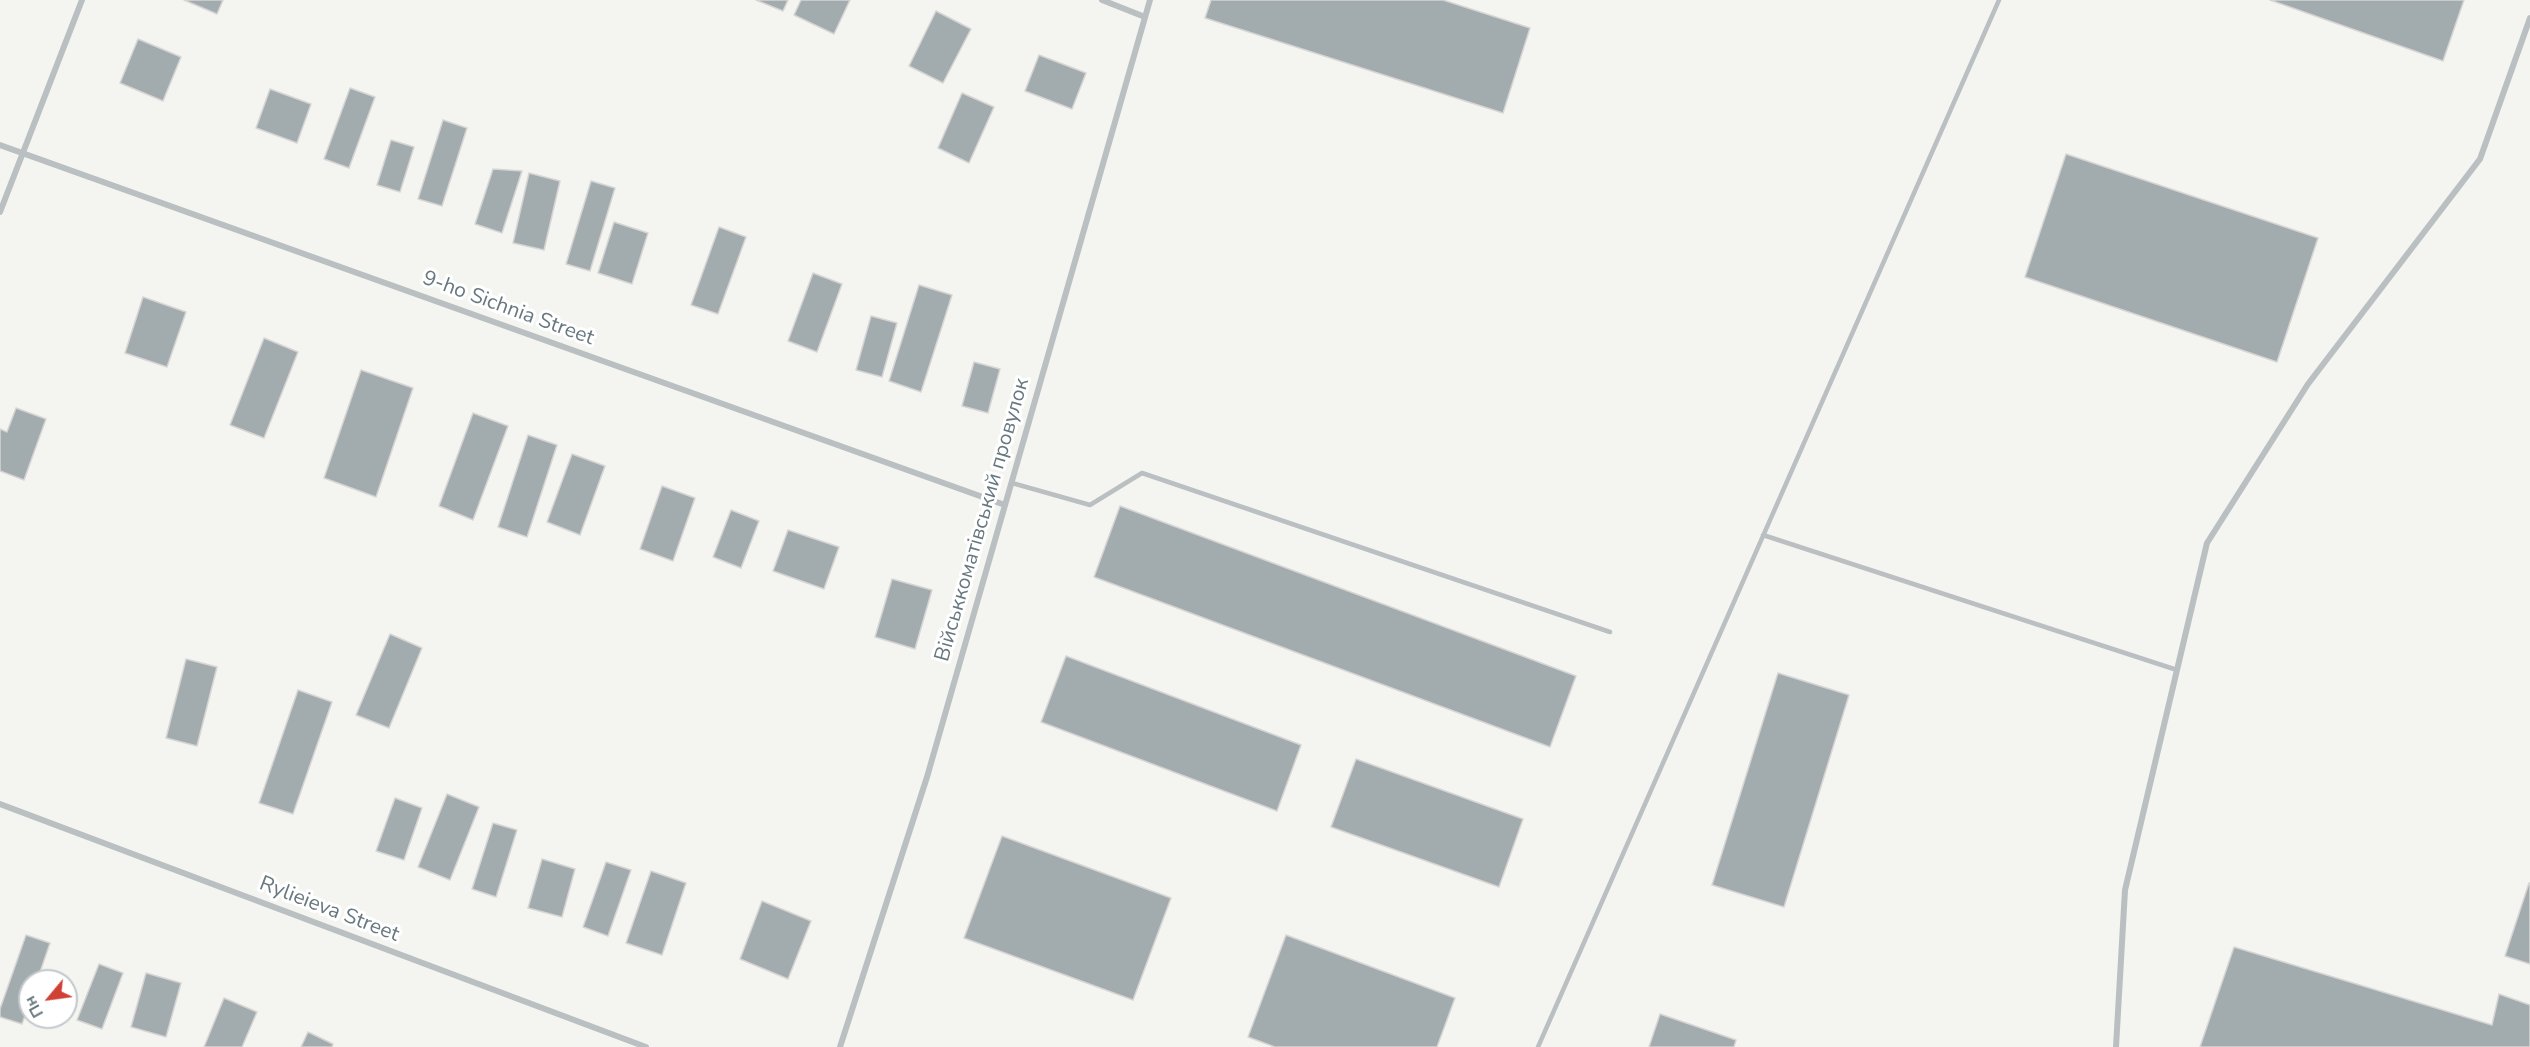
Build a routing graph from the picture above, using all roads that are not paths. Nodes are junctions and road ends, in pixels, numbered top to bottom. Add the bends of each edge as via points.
1 (82, 0) edge
2 (1102, 0) edge
3 (1150, 0) edge
4 (2000, 0) edge
5 (1145, 17) junction
6 (2530, 18) edge
7 (0, 144) edge
8 (22, 152) junction
9 (0, 212) edge
10 (1012, 483) junction
11 (1005, 505) junction
12 (1764, 535) junction
13 (1610, 632) dead end
14 (2177, 669) junction
15 (0, 804) edge
16 (646, 1047) edge
17 (840, 1047) edge
18 (1538, 1047) edge
19 (2116, 1047) edge

1 - 8 street
2 - 5 street
3 - 5 street, Військкоматівський провулок
4 - 12 lane
5 - 10 street, Військкоматівський провулок
6 - 14 street via 2480,159 2308,384 2207,543
7 - 8 street, 9-ho Sichnia Street
8 - 9 street
8 - 11 street, 9-ho Sichnia Street
10 - 11 street, Військкоматівський провулок
10 - 13 lane via 1090,505 1142,473
11 - 17 street, Військкоматівський провулок via 927,777
12 - 14 lane
12 - 18 lane
14 - 19 street via 2125,890
15 - 16 street, Rylieieva Street

